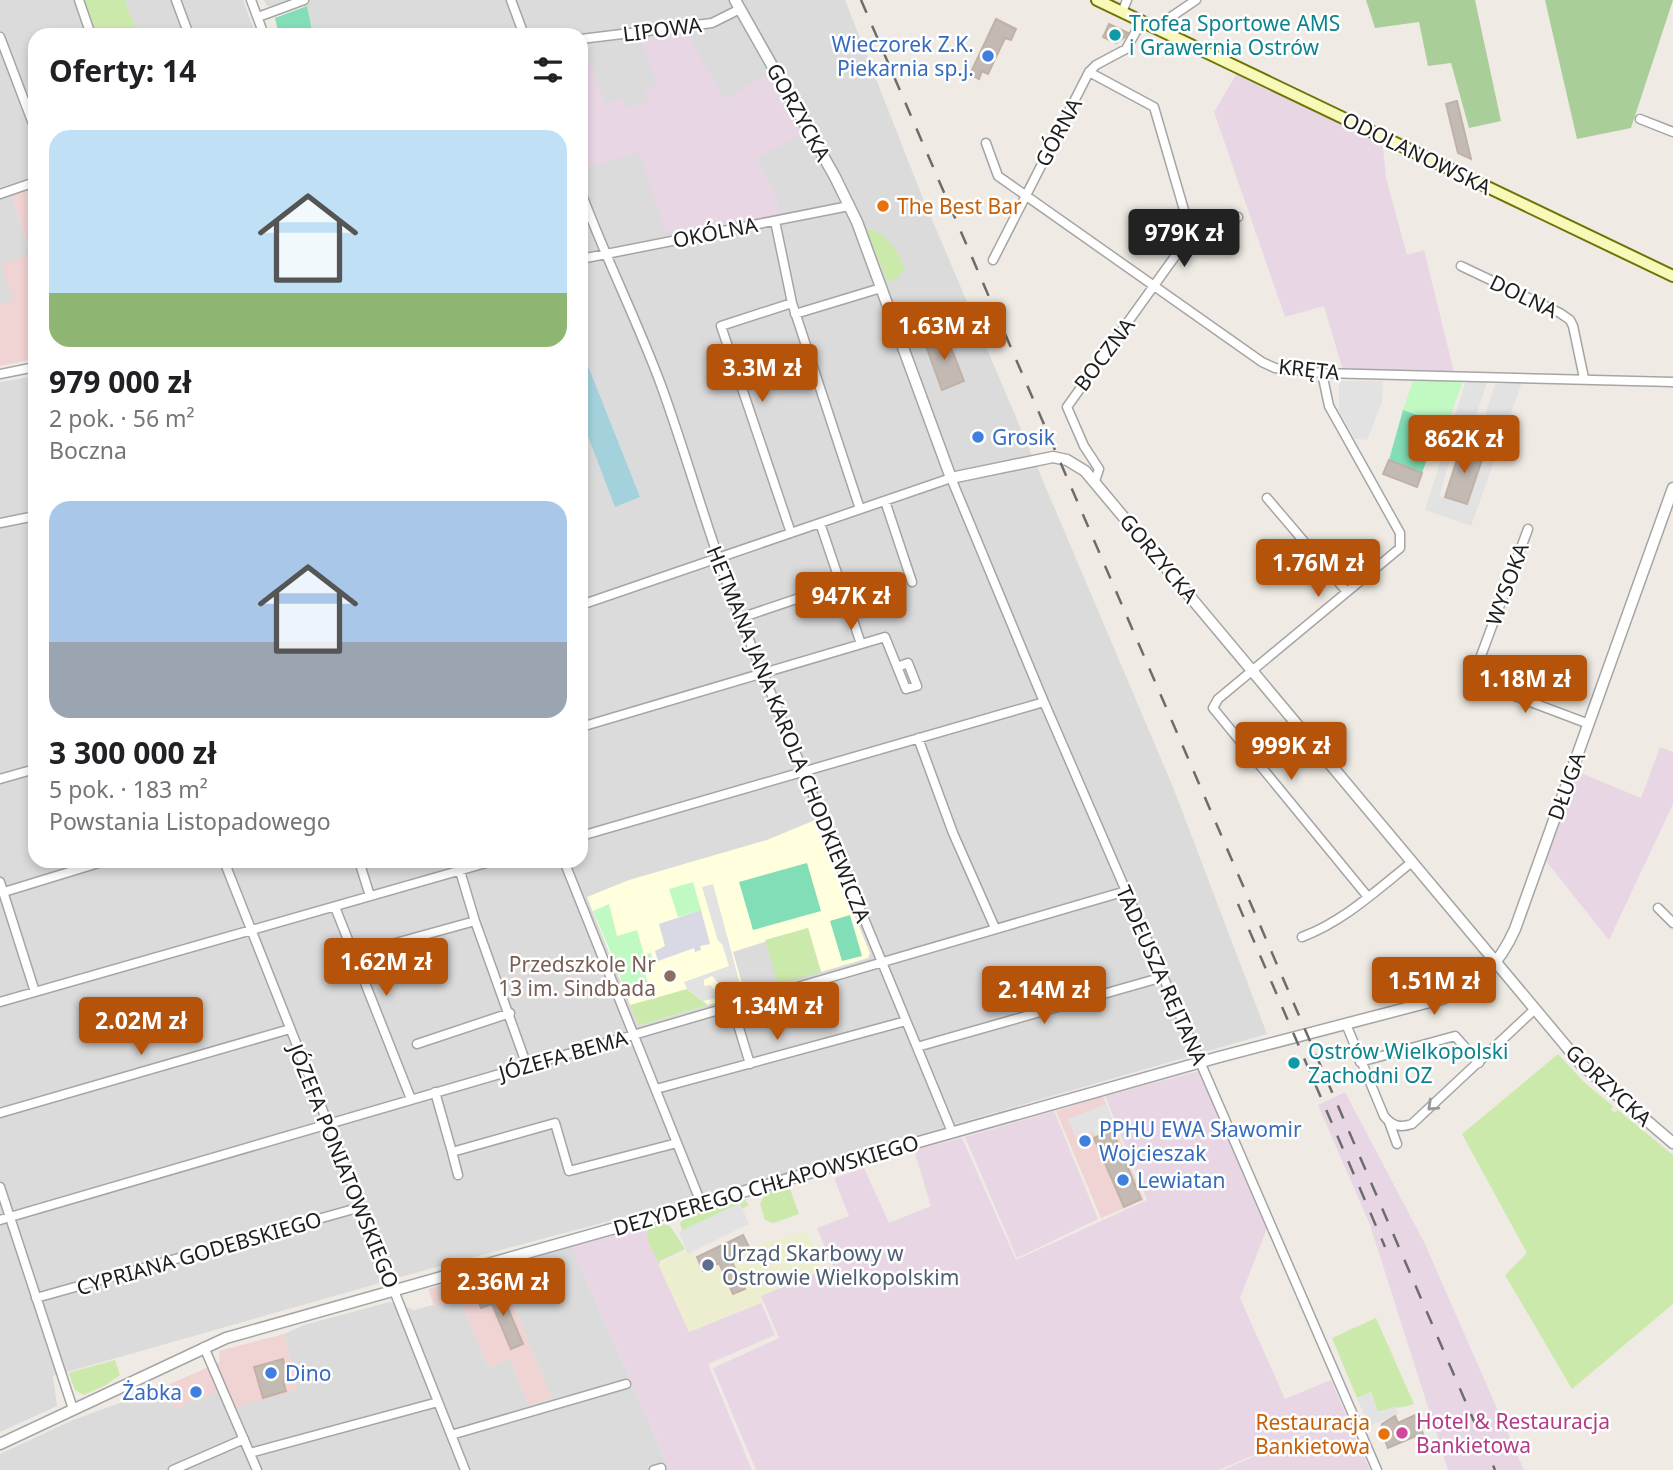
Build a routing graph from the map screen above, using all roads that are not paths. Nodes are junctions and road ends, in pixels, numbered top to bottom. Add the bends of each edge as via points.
1 (79, 0) edge
2 (176, 0) edge
3 (251, 0) edge
4 (304, 0) edge
5 (512, 0) edge
6 (1097, 0) edge
7 (1127, 0) edge
8 (1196, 0) edge
9 (738, 4) edge
10 (1122, 12) junction
11 (258, 17) junction
12 (1142, 21) junction
13 (89, 28) edge
14 (186, 28) edge
15 (262, 28) edge
16 (522, 28) edge
17 (1160, 30) junction
18 (0, 37) edge
19 (588, 38) edge
20 (1089, 72) junction
21 (28, 111) edge
22 (1640, 119) dead end
23 (1673, 132) edge
24 (986, 143) dead end
25 (28, 184) edge
26 (0, 194) edge
27 (1025, 194) junction
28 (849, 206) junction
29 (588, 211) edge
30 (1238, 217) dead end
31 (775, 221) junction
32 (1191, 234) junction
33 (604, 254) junction
34 (588, 257) edge
35 (993, 260) dead end
36 (1461, 266) dead end
37 (1673, 276) edge
38 (1155, 285) junction
39 (881, 288) junction
40 (792, 303) junction
41 (795, 314) junction
42 (28, 368) edge
43 (1322, 373) junction
44 (0, 374) edge
45 (1584, 378) junction
46 (1673, 382) edge
47 (951, 478) junction
48 (1095, 481) junction
49 (1673, 488) edge
50 (1267, 498) dead end
51 (885, 501) junction
52 (860, 509) junction
53 (28, 517) edge
54 (0, 523) edge
55 (820, 523) junction
56 (1528, 529) dead end
57 (791, 533) junction
58 (717, 559) junction
59 (912, 582) dead end
60 (841, 584) junction
61 (1348, 592) junction
62 (588, 603) edge
63 (740, 618) junction
64 (861, 644) junction
65 (897, 667) dead end
66 (1252, 670) junction
67 (764, 673) junction
68 (1044, 702) junction
69 (1589, 724) junction
70 (588, 725) edge
71 (918, 738) junction
72 (28, 771) edge
73 (804, 771) junction
74 (0, 779) edge
75 (588, 834) edge
76 (1412, 862) junction
77 (82, 868) edge
78 (228, 868) edge
79 (361, 868) edge
80 (467, 868) edge
81 (567, 868) edge
82 (460, 870) junction
83 (0, 882) edge
84 (1126, 891) junction
85 (4, 892) junction
86 (370, 896) junction
87 (1368, 897) junction
88 (335, 907) junction
89 (1658, 908) dead end
90 (475, 921) junction
91 (1673, 923) edge
92 (995, 928) junction
93 (252, 930) junction
94 (1302, 937) dead end
95 (381, 947) dead end
96 (882, 961) junction
97 (1496, 963) junction
98 (1163, 977) junction
99 (35, 992) junction
100 (0, 1002) edge
101 (732, 1006) junction
102 (1535, 1009) junction
103 (510, 1013) junction
104 (906, 1021) junction
105 (1346, 1024) junction
106 (290, 1029) junction
107 (634, 1035) junction
108 (417, 1044) dead end
109 (917, 1047) junction
110 (1200, 1062) junction
111 (1360, 1062) junction
112 (1479, 1063) junction
113 (750, 1064) junction
114 (527, 1066) junction
115 (656, 1089) junction
116 (435, 1092) junction
117 (411, 1099) junction
118 (0, 1113) edge
119 (1389, 1122) junction
120 (328, 1124) junction
121 (951, 1132) junction
122 (677, 1143) junction
123 (1673, 1143) edge
124 (1397, 1144) dead end
125 (452, 1152) junction
126 (458, 1175) dead end
127 (0, 1187) edge
128 (701, 1203) junction
129 (361, 1207) junction
130 (10, 1217) junction
131 (0, 1220) edge
132 (394, 1291) junction
133 (36, 1298) junction
134 (204, 1347) junction
135 (625, 1384) dead end
136 (438, 1402) junction
137 (73, 1409) junction
138 (451, 1435) junction
139 (244, 1439) junction
140 (0, 1444) edge
141 (250, 1453) junction
142 (173, 1470) edge
143 (257, 1470) edge
144 (465, 1470) edge
145 (1377, 1470) edge

1 - 13 street
2 - 14 street
3 - 11 street
4 - 11 street
5 - 16 street
6 - 10 main road, ODOLANOWSKA
7 - 10 street
8 - 17 street via 1165,21
9 - 19 street, LIPOWA via 701,25
9 - 28 street, GORZYCKA
10 - 12 main road, ODOLANOWSKA
11 - 15 street
12 - 17 main road, ODOLANOWSKA
12 - 20 street, GÓRNA via 1126,49
17 - 37 main road, ODOLANOWSKA
18 - 21 street
20 - 27 street, GÓRNA
20 - 32 street via 1154,107
22 - 23 street
24 - 27 street, KRĘTA via 998,176
25 - 26 street
27 - 35 street, GÓRNA
27 - 38 street, KRĘTA
28 - 31 street, OKÓLNA
28 - 39 street, GORZYCKA
29 - 33 street, HETMANA JANA KAROLA CHODKIEWICZA
30 - 32 street
31 - 33 street, OKÓLNA
31 - 40 street
32 - 38 street, BOCZNA
33 - 34 street, OKÓLNA
33 - 58 street, HETMANA JANA KAROLA CHODKIEWICZA via 661,384
36 - 45 street, DOLNA via 1570,320
38 - 43 street, KRĘTA via 1262,362 1275,368
38 - 48 street, BOCZNA via 1067,407 1099,469
39 - 41 street
39 - 47 street, GORZYCKA
40 - 41 street
40 - 57 street via 721,326
41 - 52 street
42 - 44 street
43 - 45 street, KRĘTA
43 - 61 street via 1329,406 1402,541 1400,548
45 - 46 street, KRĘTA
47 - 48 street, GORZYCKA via 1053,457 1075,464
47 - 51 street
47 - 68 street, TADEUSZA REJTANA
48 - 66 street, GORZYCKA
49 - 69 street, DŁUGA
50 - 61 street
51 - 52 street
51 - 59 street
52 - 55 street
53 - 54 street
55 - 57 street
55 - 60 street
56 - 69 street, WYSOKA via 1472,680
57 - 58 street
58 - 62 street
58 - 63 street, HETMANA JANA KAROLA CHODKIEWICZA
60 - 63 street
60 - 64 street
61 - 66 street
63 - 67 street, HETMANA JANA KAROLA CHODKIEWICZA
64 - 65 street via 885,637
64 - 67 street
66 - 76 street, GORZYCKA
66 - 87 street via 1214,703 1216,714
67 - 70 street
67 - 73 street, HETMANA JANA KAROLA CHODKIEWICZA
68 - 71 street
68 - 84 street, TADEUSZA REJTANA
69 - 97 street, DŁUGA via 1515,929
71 - 73 street
71 - 92 street
72 - 74 street
73 - 75 street
73 - 96 street, HETMANA JANA KAROLA CHODKIEWICZA
76 - 87 street
76 - 97 street, GORZYCKA
77 - 85 street
78 - 93 street, JÓZEFA PONIATOWSKIEGO
79 - 86 street
80 - 82 street
81 - 107 street
82 - 86 street
82 - 90 street
83 - 85 street
84 - 92 street, JÓZEFA BEMA
84 - 98 street, TADEUSZA REJTANA
85 - 99 street
86 - 88 street
87 - 94 street via 1325,928
88 - 93 street
88 - 117 street
89 - 91 street
90 - 95 street
90 - 103 street
92 - 96 street, JÓZEFA BEMA
93 - 99 street
93 - 106 street, JÓZEFA PONIATOWSKIEGO
96 - 101 street, JÓZEFA BEMA
96 - 104 street, HETMANA JANA KAROLA CHODKIEWICZA
97 - 102 street, GORZYCKA
97 - 105 street, DEZYDEREGO CHŁAPOWSKIEGO via 1458,993
98 - 109 street
98 - 110 street, TADEUSZA REJTANA
99 - 100 street
101 - 107 street, JÓZEFA BEMA
101 - 113 street
102 - 112 street
102 - 123 street, GORZYCKA via 1590,1073
103 - 108 street
103 - 114 street
104 - 109 street, HETMANA JANA KAROLA CHODKIEWICZA
104 - 113 street
105 - 110 street, DEZYDEREGO CHŁAPOWSKIEGO
105 - 111 street
106 - 118 street
106 - 120 street, JÓZEFA PONIATOWSKIEGO
107 - 114 street, JÓZEFA BEMA
107 - 115 street
109 - 121 street, HETMANA JANA KAROLA CHODKIEWICZA
110 - 121 street, DEZYDEREGO CHŁAPOWSKIEGO
110 - 145 street, TADEUSZA REJTANA
111 - 112 street via 1454,1036
111 - 119 street
112 -> 119 street via 1412,1124 1402,1127
113 - 115 street
114 - 116 street, JÓZEFA BEMA
115 - 122 street
116 - 117 street, JÓZEFA BEMA
116 - 125 street
117 - 120 street, JÓZEFA BEMA
119 - 124 street
120 - 129 street, JÓZEFA PONIATOWSKIEGO
120 - 130 street, JÓZEFA BEMA
121 - 128 street, DEZYDEREGO CHŁAPOWSKIEGO
122 - 125 street via 569,1171 555,1124
122 - 128 street
125 - 126 street
127 - 130 street
128 - 132 street, DEZYDEREGO CHŁAPOWSKIEGO
129 - 132 street, JÓZEFA PONIATOWSKIEGO
129 - 133 street, CYPRIANA GODEBSKIEGO
130 - 131 street, JÓZEFA BEMA
130 - 133 street
132 - 134 street, DEZYDEREGO CHŁAPOWSKIEGO
132 - 136 street, JÓZEFA PONIATOWSKIEGO
133 - 137 street
134 - 137 street, DEZYDEREGO CHŁAPOWSKIEGO
134 - 139 street
135 - 138 street
136 - 138 street, JÓZEFA PONIATOWSKIEGO
136 - 141 street
137 - 140 street, DEZYDEREGO CHŁAPOWSKIEGO
138 - 144 street, JÓZEFA PONIATOWSKIEGO
139 - 141 street
139 - 142 street
141 - 143 street

